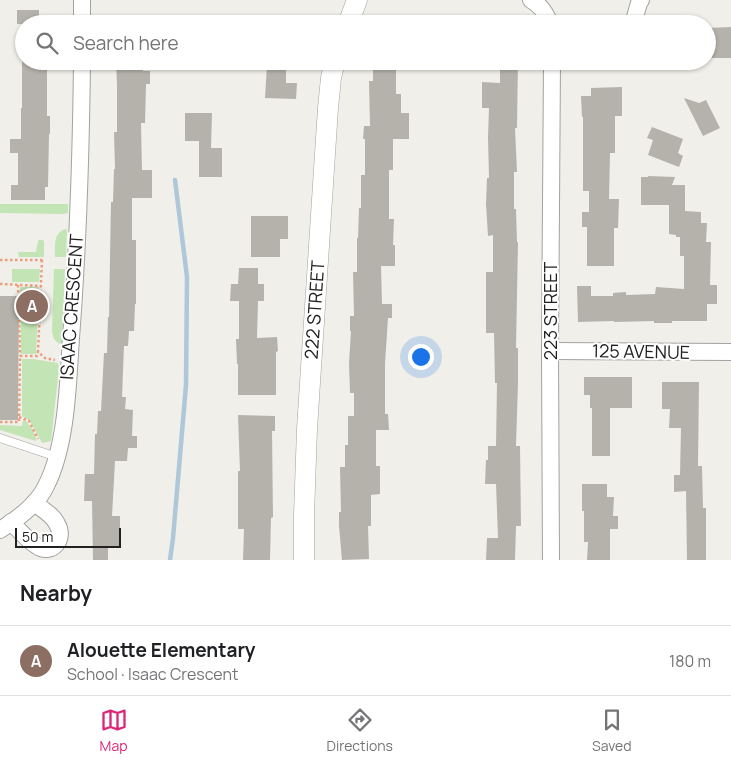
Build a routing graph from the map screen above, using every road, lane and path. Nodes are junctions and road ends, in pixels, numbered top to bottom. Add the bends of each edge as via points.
1 (82, 0) edge
2 (357, 0) edge
3 (531, 0) edge
4 (641, 0) edge
5 (82, 15) edge
6 (351, 15) edge
7 (547, 15) edge
8 (636, 15) edge
9 (82, 70) edge
10 (333, 70) edge
11 (552, 70) edge
12 (0, 260) edge
13 (0, 284) edge
14 (18, 285) junction
15 (41, 286) junction
16 (550, 350) junction
17 (38, 352) junction
18 (731, 352) edge
19 (20, 356) junction
20 (56, 360) dead end
21 (19, 417) junction
22 (0, 422) edge
23 (0, 438) edge
24 (36, 450) junction
25 (58, 458) junction
26 (34, 503) junction
27 (6, 526) edge
28 (304, 560) edge
29 (551, 560) edge

1 - 5 street
2 - 6 street
3 - 7 street
4 - 8 street
9 - 25 street, ISAAC CRESCENT via 74,295 66,410
10 - 28 street, 222 STREET via 328,108 305,463
11 - 16 street, 223 STREET
12 - 15 path via 43,260
13 - 14 path
14 - 15 path
14 - 19 path
15 - 17 path
16 - 18 street, 125 AVENUE
16 - 29 street, 223 STREET
17 - 19 path via 37,356
17 - 20 path via 45,358
19 - 21 path
21 - 22 path via 19,422
21 - 24 path via 29,421 39,440
23 - 24 lane
24 - 25 lane
25 - 26 street, ISAAC CRESCENT via 46,488
26 - 27 street, ISAAC CRESCENT
26 - 27 street via 58,525 60,539 54,546 46,549 36,546

